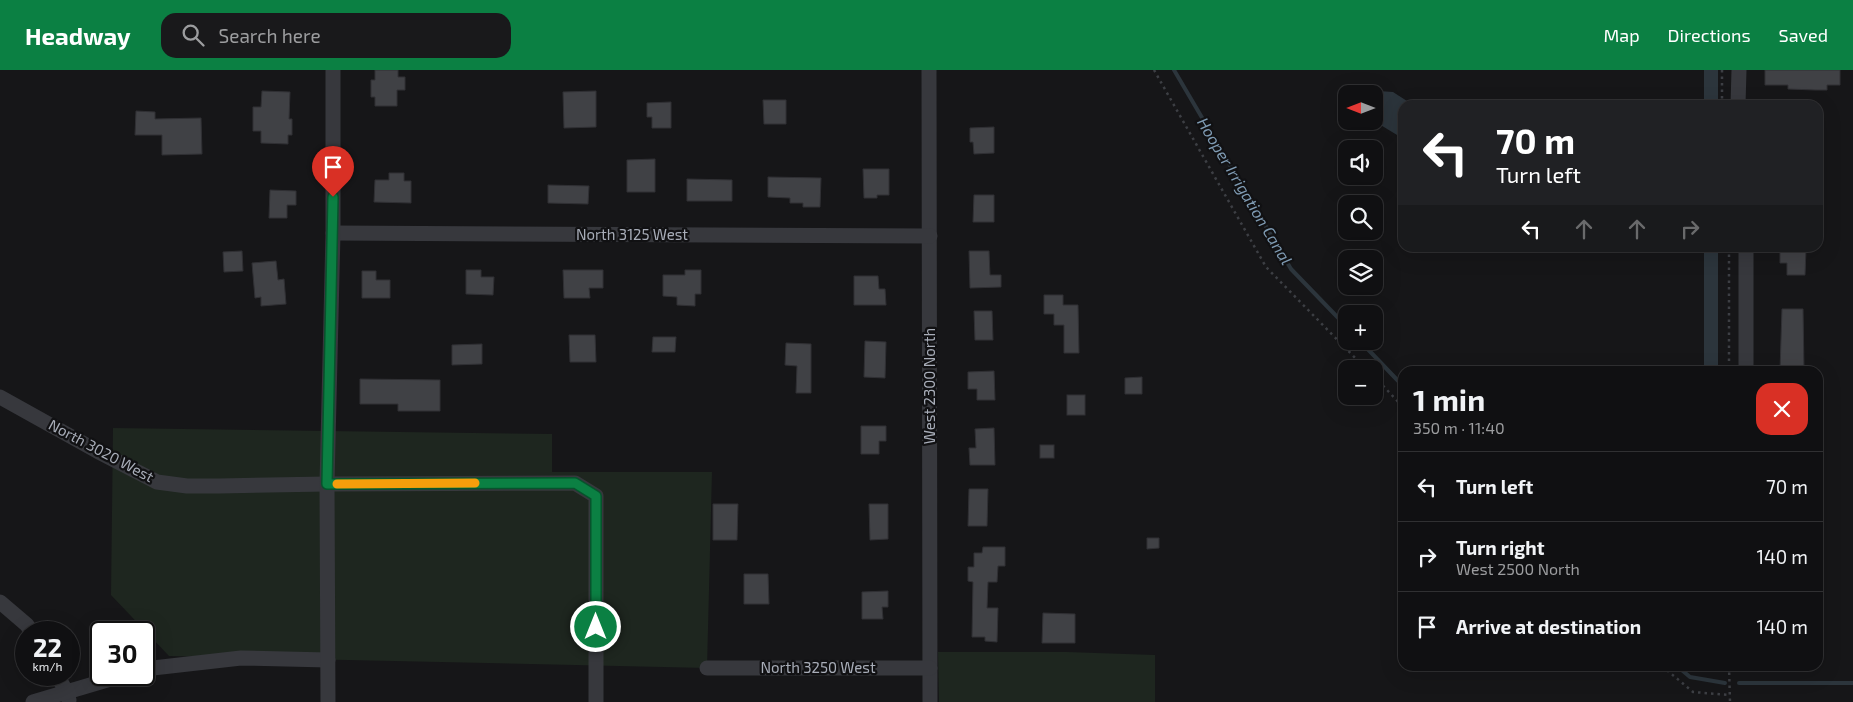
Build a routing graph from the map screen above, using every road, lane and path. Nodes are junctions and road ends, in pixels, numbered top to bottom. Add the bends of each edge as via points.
1 (333, 70) edge
2 (929, 70) edge
3 (1154, 70) edge
4 (1722, 70) edge
5 (1739, 70) edge
6 (1722, 100) edge
7 (1738, 100) edge
8 (333, 233) junction
9 (930, 236) junction
10 (1729, 252) edge
11 (1746, 252) edge
12 (1357, 360) edge
13 (1729, 366) edge
14 (1746, 366) edge
15 (1383, 386) edge
16 (0, 397) edge
17 (1398, 402) edge
18 (327, 484) junction
19 (0, 602) edge
20 (22, 621) edge
21 (328, 660) junction
22 (155, 668) edge
23 (707, 668) dead end
24 (930, 668) junction
25 (1668, 671) edge
26 (1729, 671) edge
27 (96, 686) edge
28 (1730, 695) junction
29 (68, 697) edge
30 (33, 702) edge
31 (328, 702) edge
32 (596, 702) edge
33 (930, 702) edge
34 (1730, 702) edge

1 - 8 street
2 - 9 street, West 2300 North
3 - 12 path via 1266,267
4 - 6 path
5 - 7 street
8 - 9 street, North 3125 West
8 - 18 street
9 - 24 street, West 2300 North
10 - 13 path
11 - 14 street
15 - 17 path
16 - 18 street, North 3020 West via 157,482 195,486
18 - 21 street
18 - 32 street, North 3020 West via 575,483 596,496
19 - 20 street
21 - 22 street via 241,658
21 - 31 street
23 - 24 street, North 3250 West
24 - 33 street, West 2300 North
25 - 28 path via 1693,692
26 - 28 path
27 - 29 street
28 - 34 path
29 - 30 street

